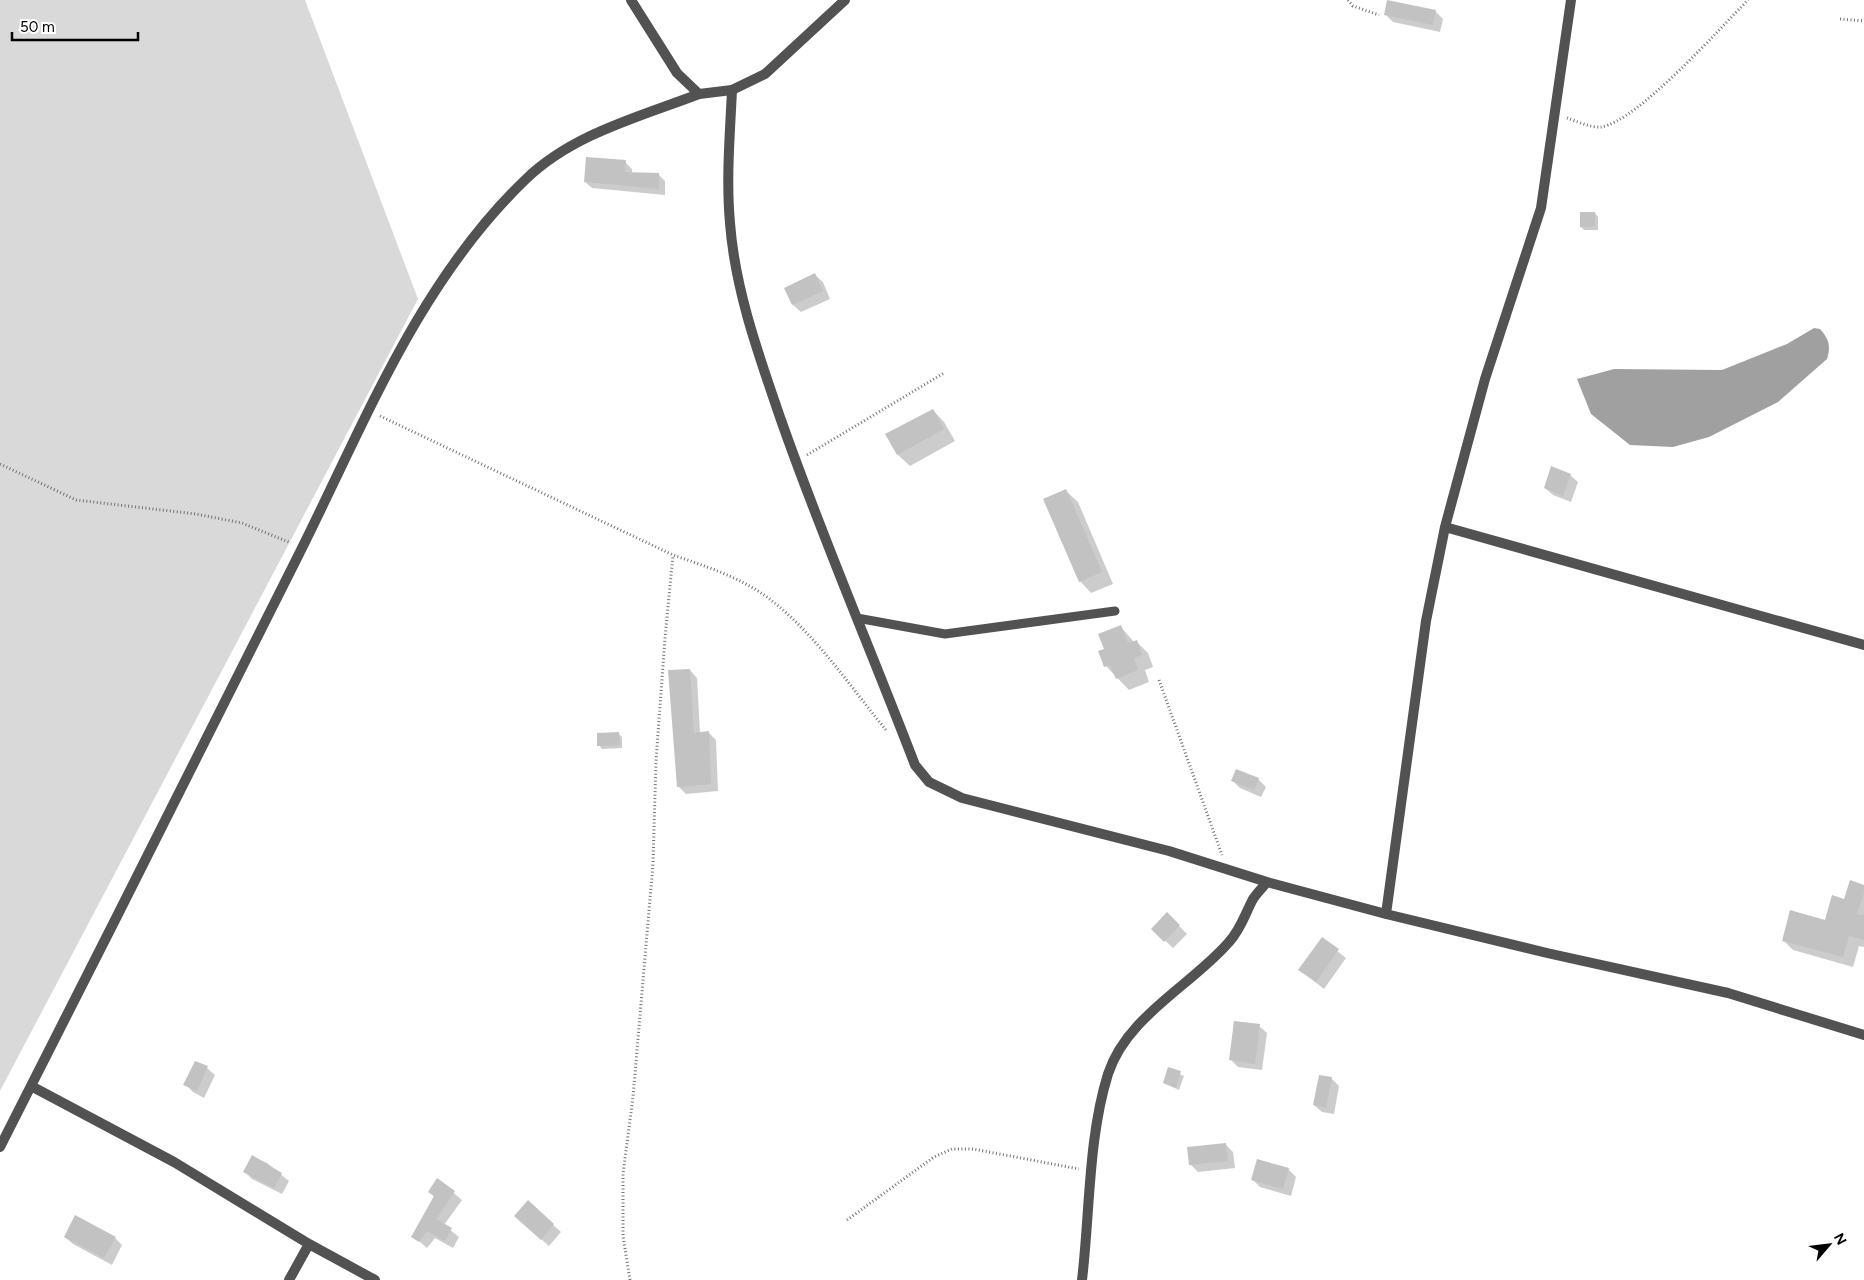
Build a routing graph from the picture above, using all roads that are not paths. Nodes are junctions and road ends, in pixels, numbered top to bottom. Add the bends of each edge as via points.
1 (630, 0) edge
2 (845, 0) edge
3 (1571, 0) edge
4 (732, 90) junction
5 (699, 94) junction
6 (1444, 527) junction
7 (1115, 611) dead end
8 (857, 618) junction
9 (1864, 645) edge
10 (1268, 882) junction
11 (1386, 914) junction
12 (1864, 1036) edge
13 (31, 1086) junction
14 (0, 1148) edge
15 (309, 1244) junction
16 (289, 1280) edge
17 (375, 1280) edge
18 (1082, 1280) edge

1 - 5 street via 677,73
2 - 4 street via 765,74
3 - 6 street via 1541,208 1485,379
4 - 5 street
4 - 8 street via 728,183 730,224 744,306 796,462
5 - 13 street via 569,146 527,178 487,220 429,298 368,410 303,547
6 - 9 street
6 - 11 street via 1426,621
7 - 8 lane via 945,634
8 - 10 street via 915,765 929,782 962,798 1169,851
10 - 11 street
10 - 18 street via 1254,898 1244,922 1230,942 1151,1012 1124,1044 1108,1072 1095,1127
11 - 12 street via 1547,954 1728,992
13 - 14 street
13 - 15 street via 174,1162
15 - 16 street
15 - 17 street

